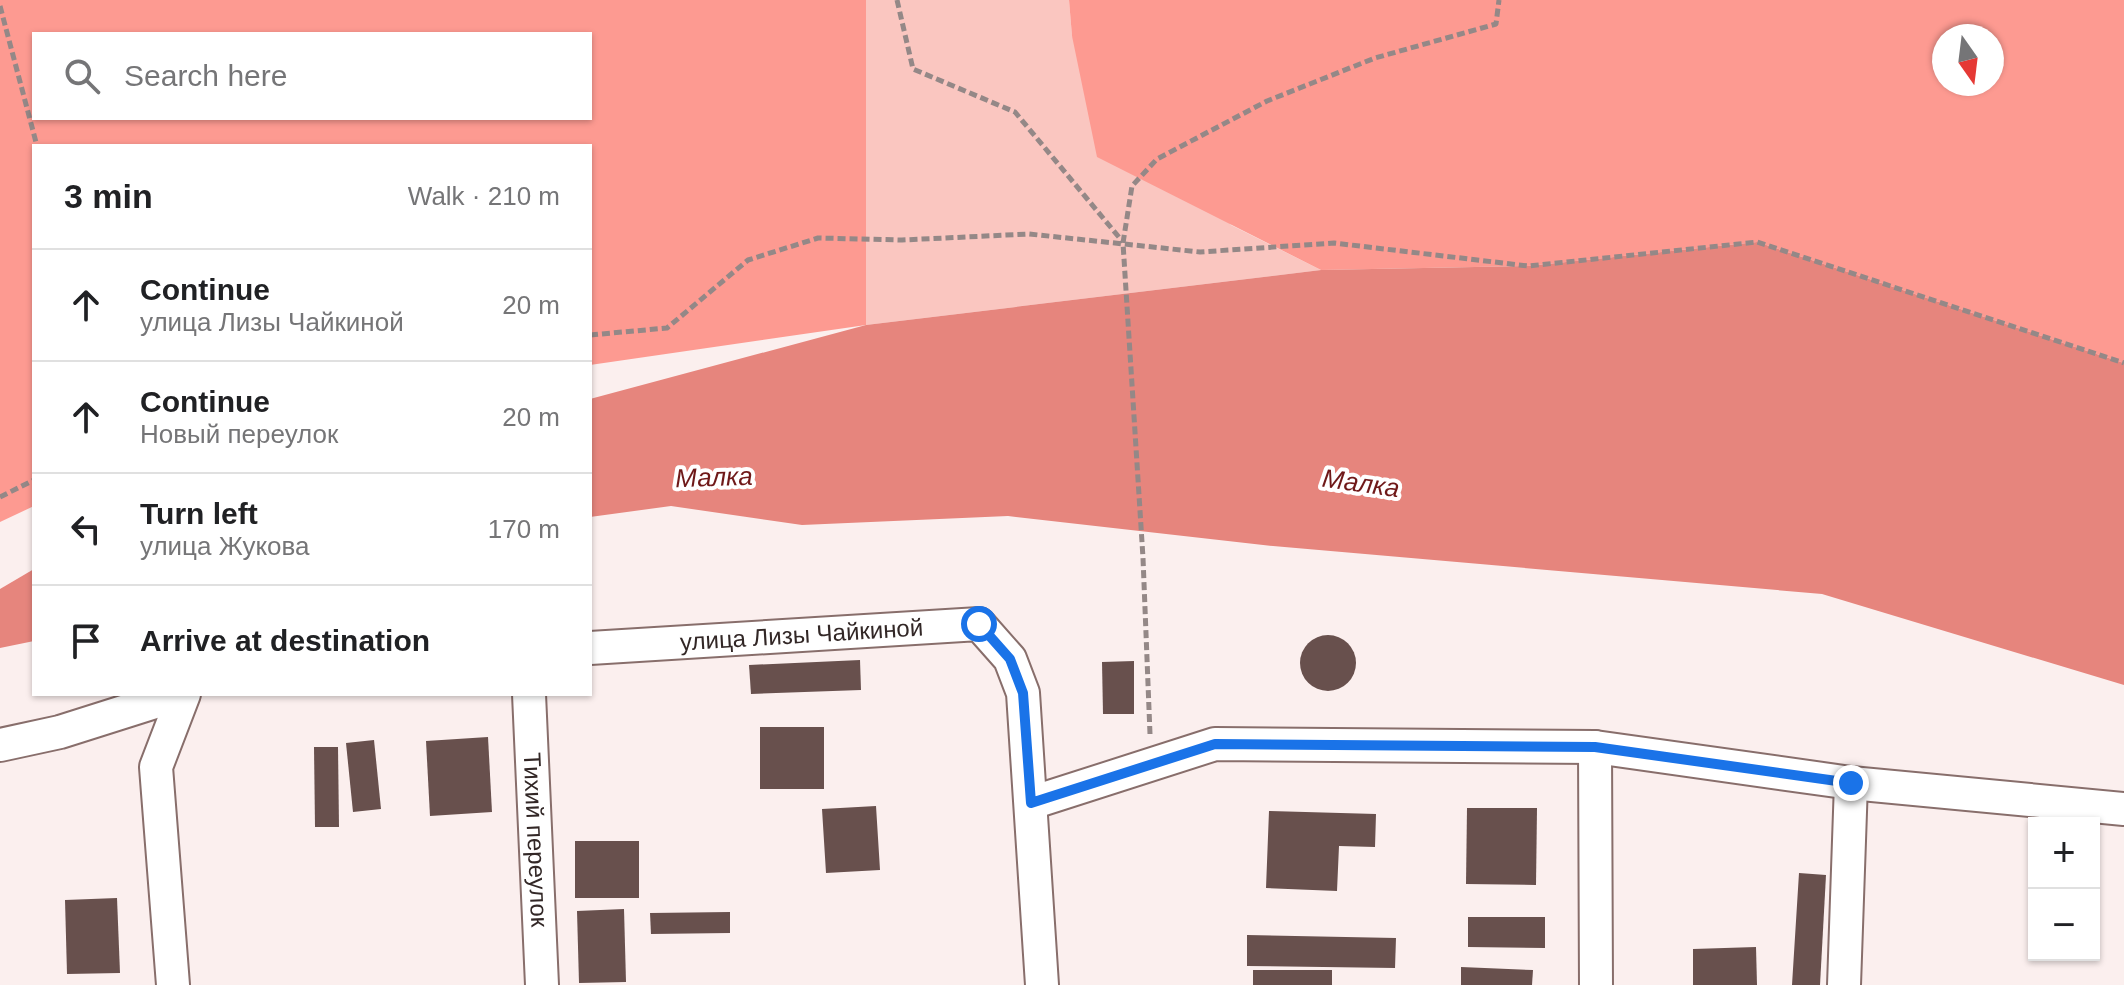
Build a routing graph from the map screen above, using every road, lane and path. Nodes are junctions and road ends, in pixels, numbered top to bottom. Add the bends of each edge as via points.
1 (897, 0) edge
2 (1499, 0) edge
3 (0, 6) edge
4 (36, 144) edge
5 (1123, 243) junction
6 (592, 335) edge
7 (2124, 363) edge
8 (32, 481) edge
9 (0, 497) edge
10 (592, 648) edge
11 (176, 696) edge
12 (181, 696) edge
13 (529, 696) edge
14 (0, 745) edge
15 (1595, 747) junction
16 (1146, 767) junction
17 (1851, 783) junction
18 (1031, 803) junction
19 (2124, 809) edge
20 (173, 985) edge
21 (542, 985) edge
22 (1042, 985) edge
23 (1596, 985) edge
24 (1844, 985) edge

1 - 5 path via 913,69 1015,112
2 - 5 path via 1496,24 1375,58 1281,96 1157,159 1132,186
3 - 4 path
5 - 6 path via 1029,234 818,238 748,260 667,328
5 - 7 path via 1200,252 1334,243 1528,266 1757,242
5 - 16 path via 1143,558 1150,733
8 - 9 path
10 - 18 street, улица Лизы Чайкиной via 979,624 1010,659 1023,693
11 - 14 street
12 - 20 street via 156,767
13 - 21 street, Тихий переулок
15 - 16 street via 1215,744
15 - 17 street
15 - 23 street
16 - 18 street
17 - 19 street
17 - 24 street
18 - 22 street

